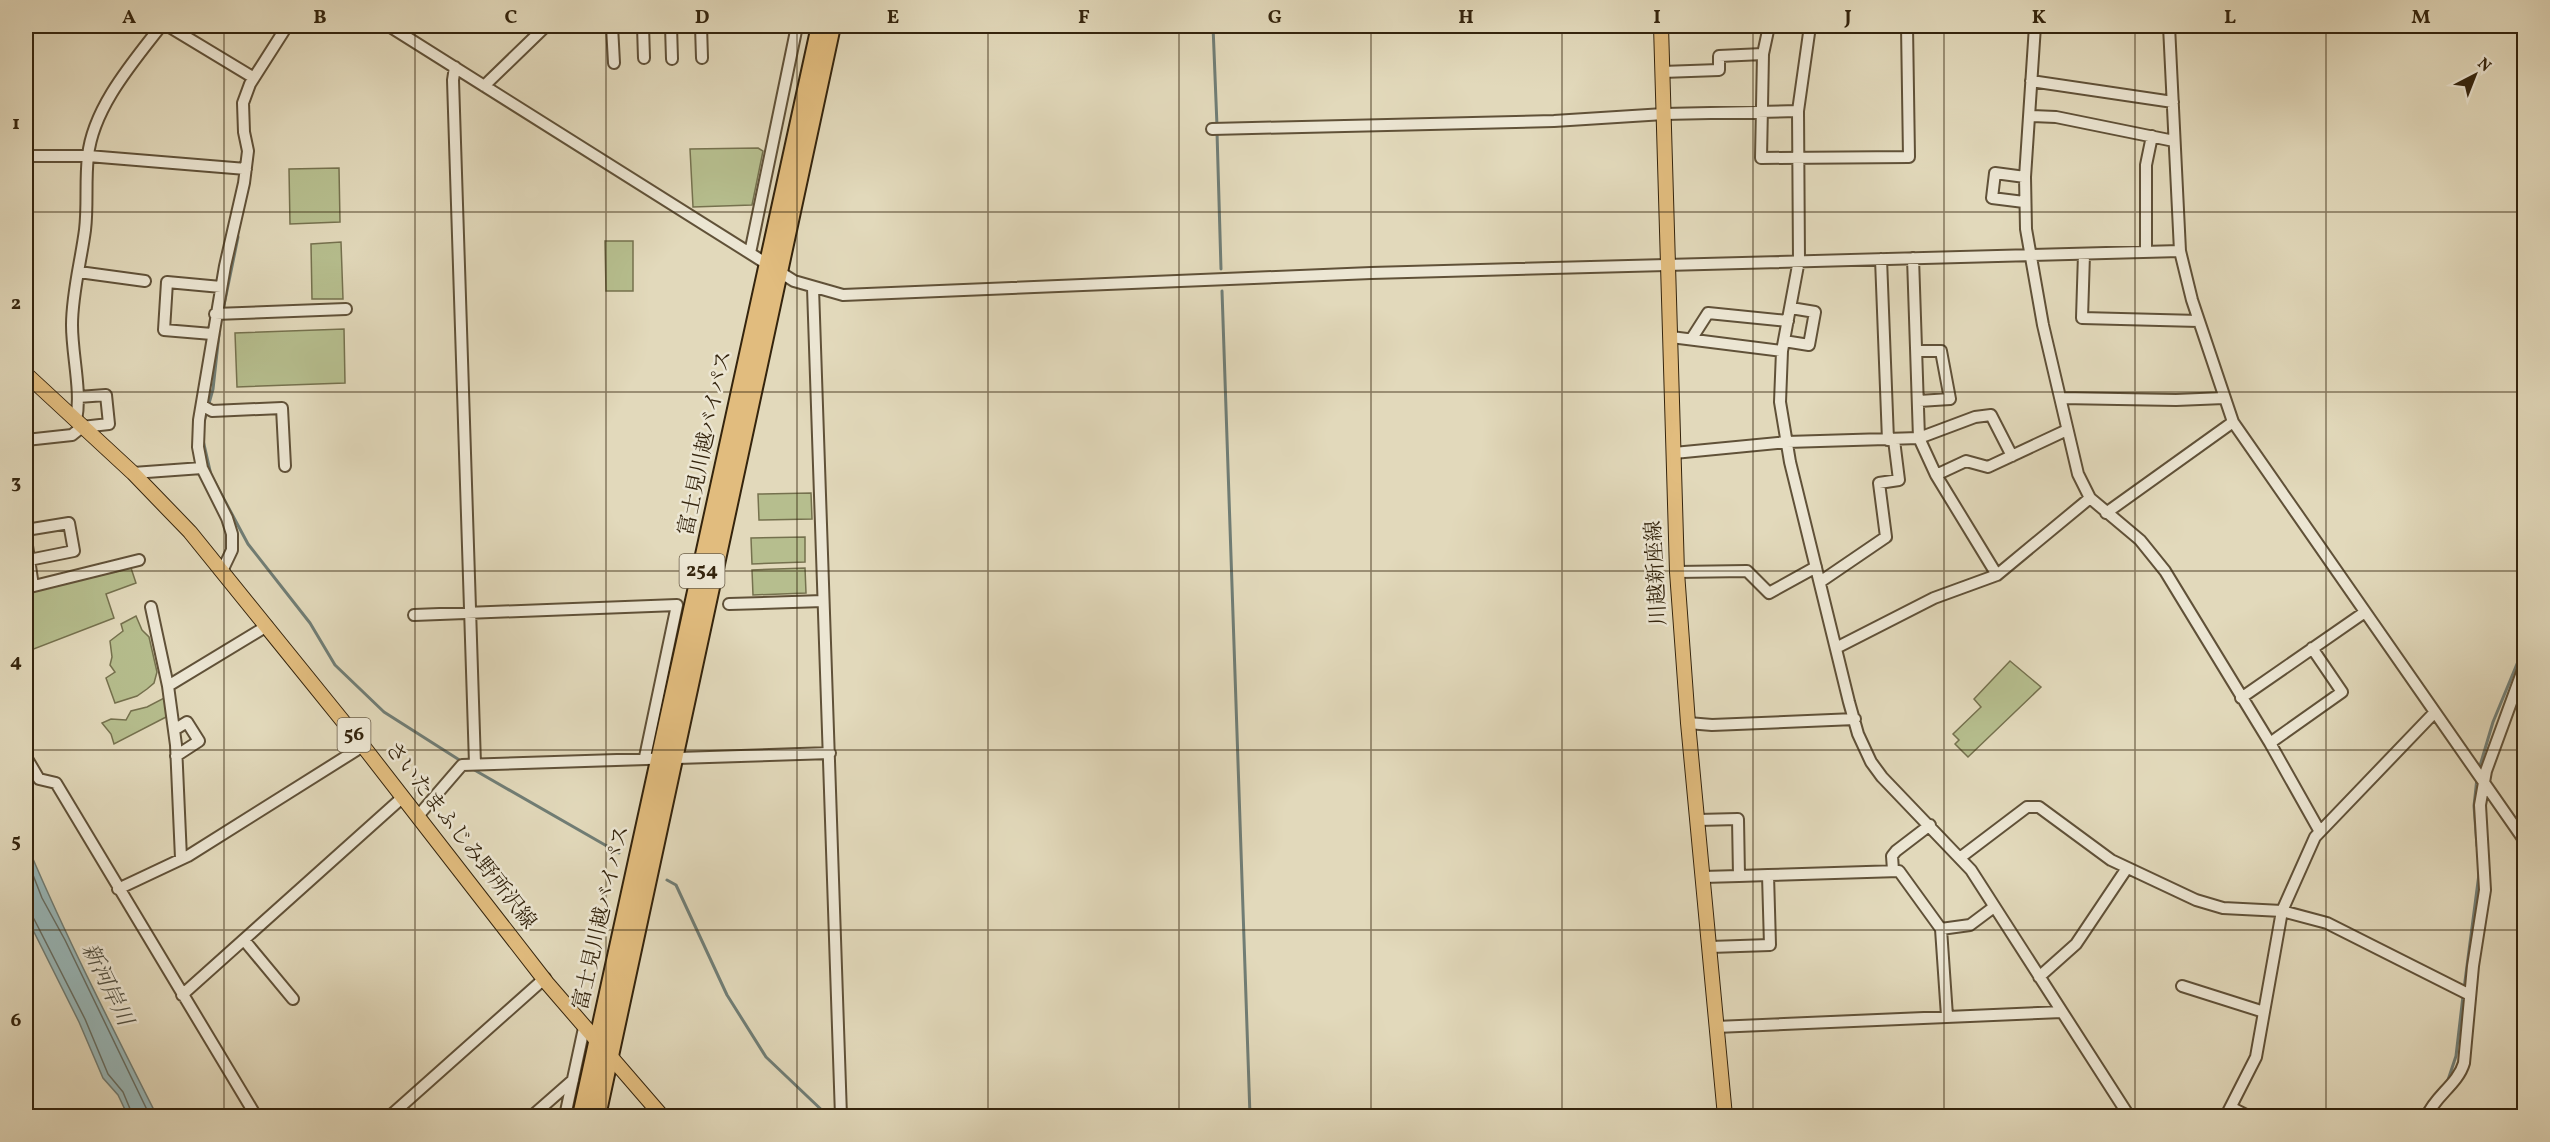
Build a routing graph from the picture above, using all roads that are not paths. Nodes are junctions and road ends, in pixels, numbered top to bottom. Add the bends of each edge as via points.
1 (161, 26) edge
2 (168, 26) edge
3 (287, 26) edge
4 (389, 26) edge
5 (546, 26) edge
6 (612, 26) edge
7 (643, 26) edge
8 (670, 26) edge
9 (701, 26) edge
10 (796, 26) edge
11 (820, 26) edge
12 (832, 26) edge
13 (1661, 26) edge
14 (1769, 26) edge
15 (1810, 26) edge
16 (1907, 26) edge
17 (2035, 26) edge
18 (2169, 26) edge
19 (1763, 54) junction
20 (644, 58) dead end
21 (702, 58) dead end
22 (672, 59) dead end
23 (614, 63) dead end
24 (455, 67) junction
25 (1662, 72) junction
26 (254, 78) junction
27 (2031, 81) junction
28 (484, 86) junction
29 (2173, 102) junction
30 (1763, 111) junction
31 (1797, 111) junction
32 (1664, 114) junction
33 (2030, 116) junction
34 (1212, 129) dead end
35 (2151, 136) junction
36 (2174, 141) junction
37 (26, 156) edge
38 (88, 156) junction
39 (1798, 158) junction
40 (246, 169) junction
41 (2025, 177) junction
42 (2024, 202) junction
43 (2180, 250) junction
44 (2146, 252) junction
45 (750, 253) junction
46 (2084, 254) junction
47 (2030, 255) junction
48 (1912, 258) junction
49 (1881, 259) junction
50 (1799, 260) junction
51 (767, 263) junction
52 (1669, 263) junction
53 (79, 272) junction
54 (781, 273) junction
55 (145, 281) dead end
56 (221, 287) junction
57 (813, 288) junction
58 (1791, 308) junction
59 (346, 309) dead end
60 (215, 314) junction
61 (1788, 321) junction
62 (2199, 321) junction
63 (212, 334) junction
64 (1671, 337) junction
65 (1692, 338) junction
66 (1783, 346) junction
67 (1917, 351) junction
68 (26, 374) edge
69 (78, 397) junction
70 (2061, 398) junction
71 (2224, 398) junction
72 (1918, 401) junction
73 (203, 406) junction
74 (2233, 423) junction
75 (79, 424) junction
76 (2067, 430) junction
77 (1919, 438) junction
78 (26, 440) edge
79 (1891, 440) junction
80 (1787, 442) junction
81 (1674, 453) junction
82 (2012, 456) junction
83 (285, 466) dead end
84 (202, 468) junction
85 (133, 473) junction
86 (1936, 475) junction
87 (2090, 498) junction
88 (2106, 513) junction
89 (26, 530) edge
90 (26, 541) edge
91 (29, 560) junction
92 (139, 560) dead end
93 (1816, 567) junction
94 (222, 571) junction
95 (1677, 572) junction
96 (1997, 575) junction
97 (1820, 582) junction
98 (29, 587) edge
99 (823, 601) junction
100 (729, 604) dead end
101 (151, 607) dead end
102 (469, 612) junction
103 (2365, 612) junction
104 (414, 615) dead end
105 (267, 626) junction
106 (1836, 648) junction
107 (2312, 648) junction
108 (2524, 667) edge
109 (168, 686) junction
110 (2241, 698) junction
111 (2434, 713) junction
112 (1855, 719) junction
113 (1688, 723) junction
114 (174, 730) junction
115 (2270, 743) junction
116 (363, 746) junction
117 (830, 753) junction
118 (176, 756) junction
119 (26, 757) edge
120 (660, 757) junction
121 (475, 764) junction
122 (2480, 777) junction
123 (403, 797) junction
124 (418, 816) junction
125 (1698, 820) junction
126 (1930, 825) junction
127 (2319, 830) junction
128 (2524, 840) edge
129 (1961, 857) junction
130 (181, 858) junction
131 (2127, 868) junction
132 (1893, 870) junction
133 (1768, 875) junction
134 (1739, 876) junction
135 (1703, 877) junction
136 (118, 889) junction
137 (1994, 907) junction
138 (2282, 911) junction
139 (1941, 929) junction
140 (244, 940) junction
141 (1710, 947) junction
142 (2039, 977) junction
143 (545, 978) junction
144 (2182, 986) dead end
145 (182, 994) junction
146 (2470, 995) junction
147 (293, 999) dead end
148 (2062, 1012) junction
149 (2264, 1012) junction
150 (1947, 1016) junction
151 (1716, 1027) junction
152 (584, 1028) junction
153 (597, 1042) junction
154 (610, 1058) junction
155 (573, 1080) junction
156 (2229, 1112) edge
157 (256, 1116) edge
158 (390, 1116) edge
159 (532, 1116) edge
160 (565, 1116) edge
161 (581, 1116) edge
162 (597, 1116) edge
163 (662, 1116) edge
164 (841, 1116) edge
165 (1725, 1116) edge
166 (2129, 1116) edge
167 (2248, 1116) edge
168 (2427, 1116) edge

1 - 38 street via 112,95 95,129
2 - 26 street
3 - 26 street
4 - 24 street
5 - 28 street
6 - 23 street
7 - 20 street
8 - 22 street
9 - 21 street
10 - 45 street
11 - 51 highway, 富士見川越バイパス / 254
12 - 54 highway, 富士見川越バイパス / 254
13 - 25 main road, 川越新座線
14 - 19 street
15 - 31 street
16 - 39 street via 1909,157
17 - 27 street
18 - 29 street
19 - 25 street via 1719,56 1719,70
19 - 30 street
24 - 28 street
24 - 102 street
25 - 32 main road, 川越新座線
26 - 40 street via 243,103
27 - 29 street
27 - 33 street
28 - 45 street
29 - 36 street
30 - 31 street
30 - 32 street
30 - 39 street via 1761,158
31 - 39 street
32 - 34 street via 1554,121
32 - 52 main road, 川越新座線
33 - 35 street via 2056,117
33 - 41 street
35 - 36 street
35 - 44 street via 2146,165
36 - 43 street
37 - 38 street
38 - 40 street
38 - 53 street
39 - 50 street
40 - 56 street
41 - 42 street
41 - 42 street via 1995,173 1992,198
42 - 47 street
43 - 44 street
43 - 62 street
44 - 46 street
45 - 51 street
46 - 47 street
46 - 62 street via 2082,318
47 - 48 street
47 - 70 street
48 - 49 street
48 - 67 street
49 - 50 street
49 - 79 street
50 - 52 street
50 - 58 street
51 - 54 street
51 - 120 highway, 富士見川越バイパス / 254
52 - 57 street via 883,294 843,295
52 - 64 main road, 川越新座線
53 - 55 street
53 - 69 street via 72,324
54 - 57 street
54 - 120 highway, 富士見川越バイパス / 254
56 - 60 street
56 - 63 street via 167,282 164,330
57 - 99 street
58 - 61 street
58 - 66 street via 1815,312 1809,345
59 - 60 street
60 - 63 street
61 - 65 street via 1708,313
61 - 66 street
62 - 71 street
63 - 73 street
64 - 65 street
64 - 81 main road, 川越新座線
65 - 66 street
66 - 80 street via 1780,402
67 - 72 street
67 - 72 street via 1941,351 1950,399
68 - 75 main road, さいたまふじみ野所沢線 / 56
69 - 75 street
69 - 75 street via 106,395 109,424
70 - 71 street
70 - 76 street
71 - 74 street
72 - 77 street
73 - 83 street via 212,411 282,408
73 - 84 street via 198,447
74 - 88 street
74 - 103 street
75 - 78 street via 72,435
75 - 85 main road, さいたまふじみ野所沢線 / 56
76 - 82 street
76 - 87 street via 2078,474
77 - 79 street
77 - 82 street via 1991,415
77 - 86 street
79 - 80 street
79 - 97 street via 1899,480 1879,483 1886,537
80 - 81 street
80 - 93 street
81 - 95 main road, 川越新座線
82 - 86 street via 1988,467 1966,461
84 - 85 street
84 - 94 street via 232,534 231,550
85 - 94 main road, さいたまふじみ野所沢線 / 56
86 - 96 street
87 - 88 street
87 - 96 street
88 - 110 street via 2140,540 2165,571
89 - 91 street via 69,522 74,551
90 - 91 street
91 - 98 street
92 - 98 street
93 - 95 street via 1769,593 1747,571
93 - 97 street
94 - 105 main road, さいたまふじみ野所沢線 / 56
95 - 113 main road, 川越新座線
96 - 106 street via 1934,598
97 - 106 street
99 - 100 street
99 - 117 street
101 - 109 street
102 - 104 street
102 - 120 street via 677,605
102 - 121 street
103 - 107 street
103 - 111 street
105 - 109 street
105 - 116 main road, さいたまふじみ野所沢線 / 56
106 - 112 street
107 - 110 street
107 - 115 street via 2342,692
108 - 122 street via 2486,771
109 - 114 street
110 - 115 street
111 - 122 street
111 - 127 street
112 - 113 street
112 - 126 street via 1871,762
113 - 125 main road, 川越新座線
114 - 118 street
114 - 118 street via 187,722 199,741
115 - 127 street
116 - 123 main road, さいたまふじみ野所沢線 / 56
116 - 130 street
117 - 120 street
117 - 164 street
118 - 130 street
119 - 136 street via 39,779 56,783
120 - 121 street
120 - 153 highway, 富士見川越バイパス / 254
120 - 154 highway, 富士見川越バイパス / 254
121 - 124 street via 462,765
122 - 128 street
122 - 146 street via 2485,890
123 - 124 main road, さいたまふじみ野所沢線 / 56
123 - 140 street
124 - 143 main road, さいたまふじみ野所沢線 / 56
125 - 134 street via 1738,819
125 - 135 main road, 川越新座線
126 - 129 street
126 - 132 street via 1896,851 1892,856
127 - 138 street
129 - 131 street via 2033,806
129 - 137 street
130 - 136 street
131 - 138 street via 2223,908
131 - 142 street via 2076,944
132 - 133 street
132 - 139 street via 1899,871
133 - 134 street
133 - 141 street via 1770,945
134 - 135 street
135 - 141 main road, 川越新座線
136 - 145 street
137 - 139 street via 1970,925
137 - 142 street
138 - 146 street via 2327,923
138 - 149 street
139 - 150 street
140 - 145 street
140 - 147 street
141 - 151 main road, 川越新座線
142 - 148 street
143 - 152 main road, さいたまふじみ野所沢線 / 56
143 - 158 street
144 - 149 street
145 - 157 street
146 - 168 street via 2462,1072
148 - 150 street
148 - 166 street
149 - 156 street via 2256,1057
150 - 151 street
151 - 165 main road, 川越新座線
152 - 153 main road, さいたまふじみ野所沢線 / 56
152 - 155 street
153 - 154 main road, さいたまふじみ野所沢線 / 56
153 - 161 highway, 富士見川越バイパス / 254
154 - 162 highway, 富士見川越バイパス / 254
154 - 163 main road, さいたまふじみ野所沢線 / 56
155 - 159 street
155 - 160 street
156 - 167 street

